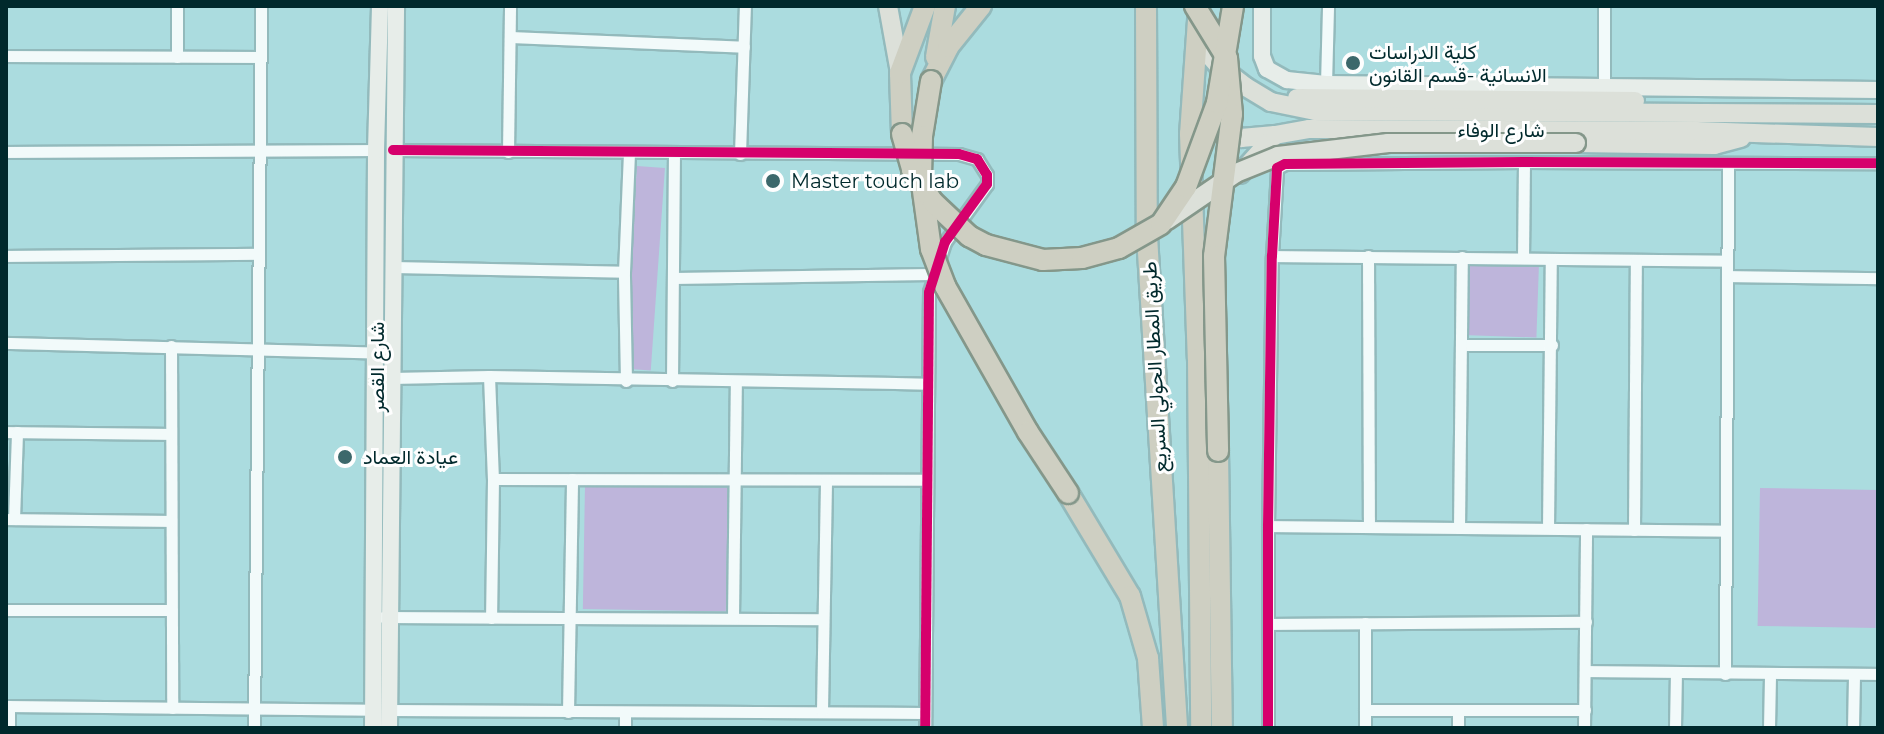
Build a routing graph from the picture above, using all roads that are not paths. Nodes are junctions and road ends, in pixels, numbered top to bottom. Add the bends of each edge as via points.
1 (177, 6) edge
2 (261, 6) edge
3 (510, 6) edge
4 (745, 6) edge
5 (888, 6) edge
6 (925, 6) edge
7 (945, 6) edge
8 (981, 6) edge
9 (1146, 6) edge
10 (1197, 6) edge
11 (1233, 6) edge
12 (1262, 6) edge
13 (1328, 6) edge
14 (1604, 6) edge
15 (388, 11) edge
16 (510, 37) junction
17 (1196, 40) junction
18 (744, 47) junction
19 (6, 56) edge
20 (177, 57) junction
21 (260, 57) junction
22 (1227, 58) junction
23 (900, 73) junction
24 (931, 81) junction
25 (1326, 84) junction
26 (1604, 86) junction
27 (1878, 90) edge
28 (1271, 102) junction
29 (1878, 107) edge
30 (1878, 114) edge
31 (1751, 134) junction
32 (1275, 135) junction
33 (1878, 137) edge
34 (384, 150) junction
35 (6, 152) edge
36 (260, 152) junction
37 (508, 152) junction
38 (629, 153) junction
39 (674, 153) junction
40 (740, 154) junction
41 (1524, 162) junction
42 (1728, 163) junction
43 (1878, 163) edge
44 (1161, 224) junction
45 (258, 254) junction
46 (6, 256) edge
47 (1272, 256) junction
48 (1368, 256) junction
49 (1462, 257) junction
50 (1523, 258) junction
51 (1192, 260) junction
52 (1551, 260) junction
53 (1636, 260) junction
54 (1727, 261) junction
55 (393, 267) junction
56 (624, 272) junction
57 (932, 274) junction
58 (1727, 276) junction
59 (673, 278) junction
60 (1878, 278) edge
61 (6, 343) edge
62 (1461, 345) junction
63 (1552, 345) junction
64 (171, 346) junction
65 (257, 347) junction
66 (377, 353) junction
67 (489, 376) junction
68 (391, 378) junction
69 (626, 381) junction
70 (672, 381) junction
71 (736, 382) junction
72 (927, 384) junction
73 (12, 432) edge
74 (170, 434) junction
75 (384, 474) junction
76 (493, 479) junction
77 (572, 479) junction
78 (736, 480) junction
79 (826, 480) junction
80 (925, 480) junction
81 (10, 519) edge
82 (170, 521) junction
83 (1268, 526) junction
84 (1369, 527) junction
85 (1459, 528) junction
86 (1548, 528) junction
87 (1586, 529) junction
88 (1634, 530) junction
89 (1726, 531) junction
90 (6, 610) edge
91 (169, 610) junction
92 (382, 617) junction
93 (491, 618) junction
94 (567, 618) junction
95 (733, 618) junction
96 (823, 619) junction
97 (1586, 622) junction
98 (1365, 623) junction
99 (1269, 624) junction
100 (1586, 671) junction
101 (1676, 673) junction
102 (1725, 674) junction
103 (1770, 674) junction
104 (1878, 674) edge
105 (1854, 675) junction
106 (7, 706) edge
107 (172, 708) junction
108 (254, 709) junction
109 (381, 710) junction
110 (1365, 710) junction
111 (1458, 710) junction
112 (1585, 710) junction
113 (822, 711) junction
114 (568, 712) junction
115 (625, 712) junction
116 (925, 713) junction
117 (9, 728) edge
118 (254, 728) edge
119 (373, 728) edge
120 (389, 728) edge
121 (625, 728) edge
122 (925, 728) edge
123 (1153, 728) edge
124 (1177, 728) edge
125 (1201, 728) edge
126 (1222, 728) edge
127 (1268, 728) edge
128 (1365, 728) edge
129 (1458, 728) edge
130 (1584, 728) edge
131 (1675, 728) edge
132 (1769, 728) edge
133 (1853, 728) edge

1 - 20 street
2 - 21 street
3 - 16 street
4 - 18 street
5 - 23 main road
6 - 23 highway
7 - 24 highway
8 - 24 highway via 948,47
9 - 124 highway, طريق المطار الحولي السريع via 1147,236
10 - 17 highway, طريق المطار الحولي السريع
10 - 22 highway, bridge
11 - 44 highway, bridge via 1210,127 1186,187
12 - 25 street via 1267,69 1287,80
13 - 25 street
14 - 26 street
15 - 34 street, شارع القصر
16 - 18 street
16 - 37 street
17 - 28 main road, شارع الوفاء via 1219,66
17 - 51 highway, طريق المطار الحولي السريع via 1190,134
18 - 40 street
19 - 20 street
20 - 21 street
21 - 36 street
22 - 29 main road via 1257,84 1289,97
22 - 126 highway, bridge via 1232,114 1214,256
23 - 44 highway, bridge via 899,114 912,170 933,202 969,236 1004,252 1062,260 1119,248
24 - 123 highway, bridge via 921,177 931,249 945,286 1028,432 1130,596 1148,658
25 - 26 street
26 - 27 street
28 - 30 main road, شارع الوفاء via 1330,112
28 - 32 main road, شارع الوفاء via 1235,92 1221,101 1217,117 1233,137
31 - 32 main road, شارع الوفاء via 1309,129
31 - 33 main road, شارع الوفاء
31 - 44 main road, bridge via 1714,145 1388,143 1278,156 1236,173
32 - 51 main road via 1220,202
34 - 36 street
34 - 37 street
34 - 55 street, شارع القصر
34 - 66 street, شارع القصر
35 - 36 street
36 - 45 street
37 - 38 street
38 - 39 street
38 - 56 street
39 - 40 street
39 - 59 street
40 - 57 street via 959,154 977,159 987,175 984,193 954,227
41 - 42 street
41 - 47 street via 1281,165
41 - 50 street
42 - 43 street
42 - 54 street
45 - 46 street
45 - 65 street
47 - 48 street
47 - 83 street
48 - 49 street
48 - 84 street
49 - 50 street
49 - 62 street
50 - 52 street
51 - 125 highway, طريق المطار الحولي السريع via 1198,359
52 - 53 street
52 - 63 street
53 - 54 street
53 - 88 street
54 - 58 street
55 - 56 street
55 - 68 street, شارع القصر
56 - 69 street
57 - 59 street
57 - 72 street
58 - 60 street
58 - 89 street
59 - 70 street
61 - 64 street
62 - 63 street
62 - 85 street
63 - 86 street
64 - 65 street
64 - 74 street
65 - 66 street
65 - 108 street
66 - 75 street, شارع القصر
67 - 68 street
67 - 69 street
67 - 76 street
68 - 75 street, شارع القصر
69 - 70 street
70 - 71 street
71 - 72 street
71 - 78 street
72 - 80 street
73 - 74 street
73 - 81 street
74 - 82 street
75 - 92 street, شارع القصر
76 - 77 street
76 - 93 street
77 - 78 street
77 - 94 street
78 - 79 street
78 - 95 street
79 - 80 street
79 - 96 street
80 - 116 street
81 - 82 street
82 - 91 street
83 - 84 street
83 - 99 street
84 - 85 street
85 - 86 street
86 - 87 street
87 - 88 street
87 - 97 street
88 - 89 street
89 - 102 street
90 - 91 street
91 - 107 street
92 - 93 street
92 - 109 street, شارع القصر
93 - 94 street
94 - 95 street
94 - 114 street
95 - 96 street
96 - 113 street
97 - 98 street
97 - 100 street
98 - 99 street
98 - 110 street
99 - 127 street
100 - 101 street
100 - 112 street
101 - 102 street
101 - 131 street
102 - 103 street
103 - 105 street
103 - 132 street
104 - 105 street
105 - 133 street
106 - 107 street
106 - 117 street
107 - 108 street
108 - 109 street
108 - 118 street
109 - 114 street
109 - 119 street, شارع القصر
109 - 120 street, شارع القصر
110 - 111 street
110 - 128 street
111 - 112 street
111 - 129 street
112 - 130 street
113 - 115 street
113 - 116 street
114 - 115 street
115 - 121 street
116 - 122 street

